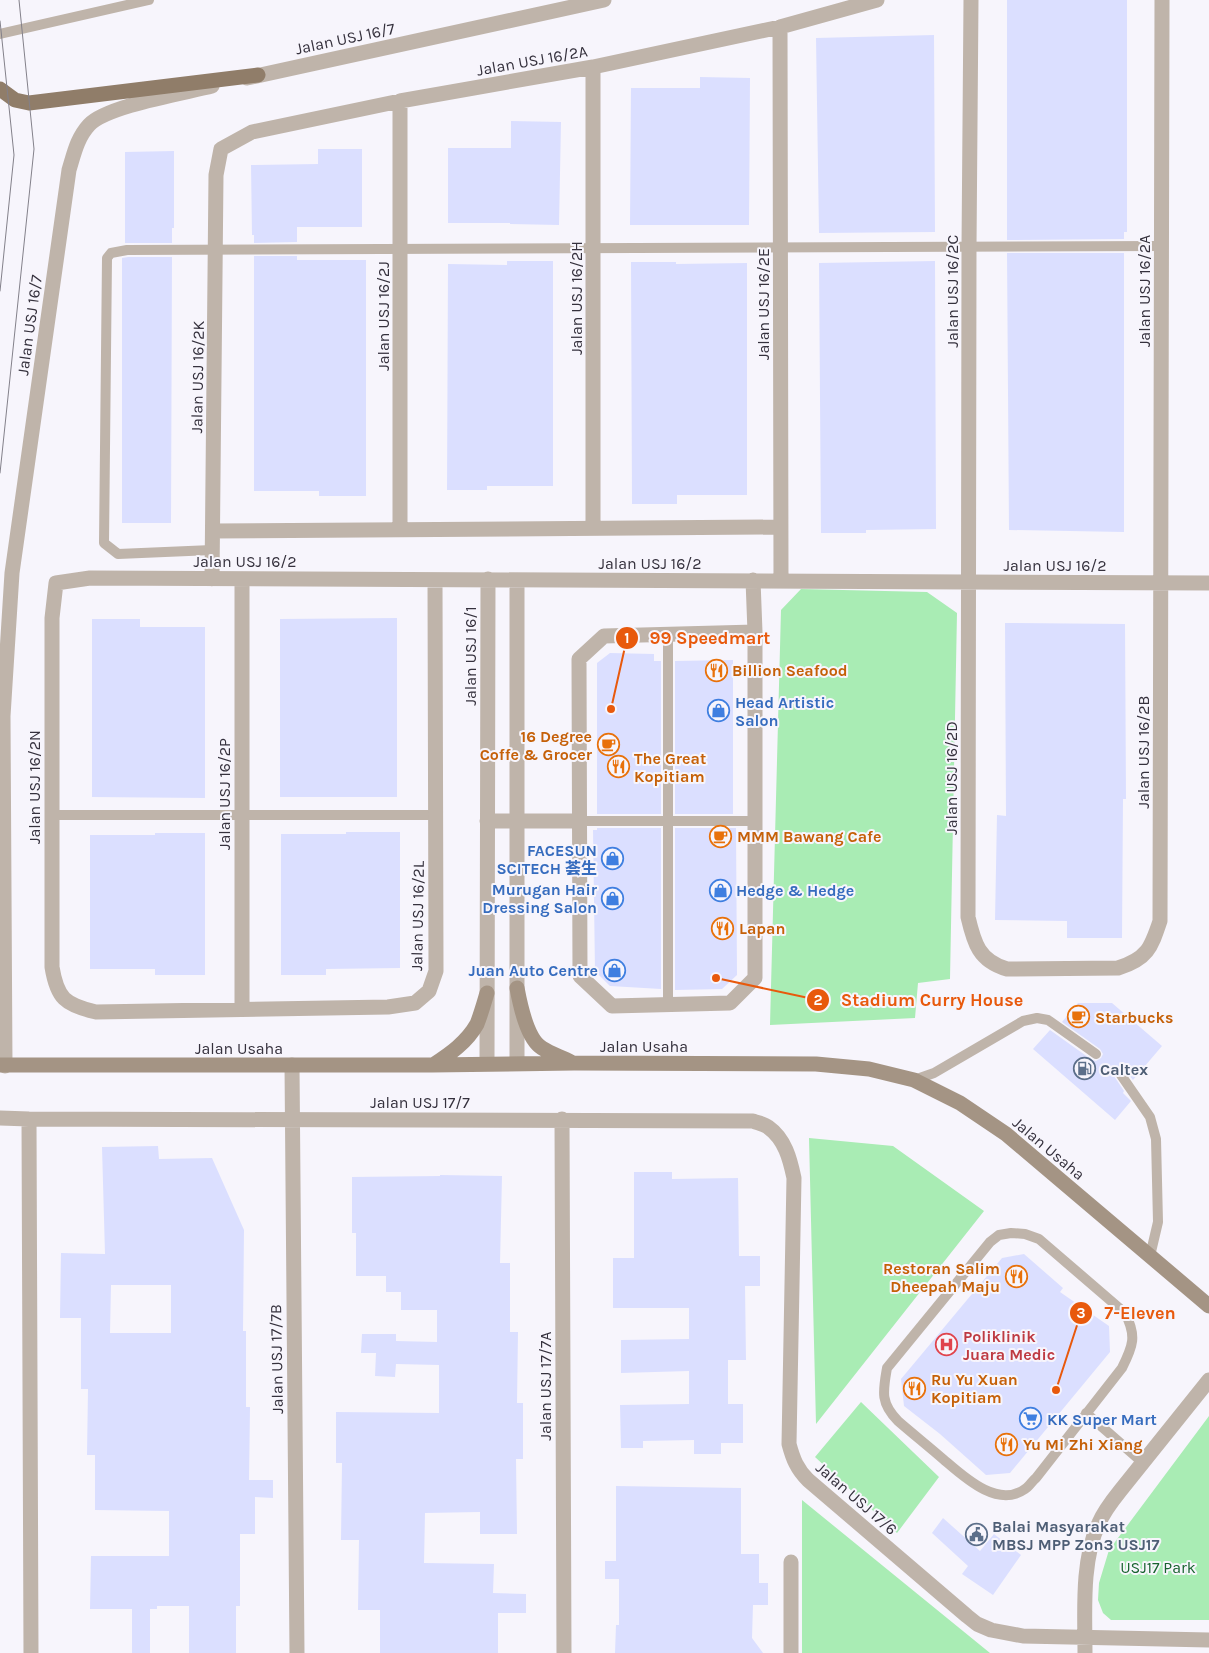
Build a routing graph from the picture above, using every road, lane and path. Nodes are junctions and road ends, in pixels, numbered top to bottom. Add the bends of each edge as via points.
1 (149, 0) edge
2 (604, 0) edge
3 (876, 0) edge
4 (972, 0) edge
5 (1162, 0) edge
6 (780, 27) junction
7 (0, 34) edge
8 (593, 67) junction
9 (258, 75) junction
10 (0, 89) edge
11 (400, 102) junction
12 (216, 175) joint
13 (1162, 246) junction
14 (969, 247) junction
15 (593, 248) junction
16 (781, 248) junction
17 (400, 249) junction
18 (216, 250) junction
19 (781, 527) junction
20 (593, 528) junction
21 (400, 530) junction
22 (213, 532) junction
23 (212, 550) junction
24 (90, 578) joint
25 (212, 579) junction
26 (242, 579) junction
27 (488, 579) junction
28 (435, 580) junction
29 (517, 580) junction
30 (753, 580) junction
31 (781, 581) junction
32 (969, 582) junction
33 (1161, 582) junction
34 (1209, 583) edge
35 (755, 632) junction
36 (668, 634) junction
37 (52, 815) junction
38 (242, 815) junction
39 (435, 815) junction
40 (487, 820) junction
41 (517, 820) junction
42 (580, 820) junction
43 (668, 821) junction
44 (755, 821) junction
45 (1160, 921) joint
46 (517, 988) junction
47 (487, 993) junction
48 (668, 1005) junction
49 (84, 1009) joint
50 (242, 1009) junction
51 (1096, 1054) dead end
52 (487, 1063) junction
53 (517, 1063) junction
54 (574, 1063) junction
55 (292, 1065) junction
56 (432, 1065) junction
57 (3, 1066) edge
58 (1121, 1075) dead end
59 (914, 1080) junction
60 (0, 1118) edge
61 (29, 1119) junction
62 (292, 1119) junction
63 (562, 1119) junction
64 (791, 1161) joint
65 (1150, 1256) junction
66 (1209, 1306) edge
67 (1209, 1380) edge
68 (1086, 1413) junction
69 (1142, 1462) junction
70 (790, 1562) dead end
71 (1209, 1640) edge
72 (1085, 1646) edge
73 (31, 1653) edge
74 (296, 1653) edge
75 (564, 1653) edge
76 (790, 1653) edge

1 - 7 lane
2 - 9 street, Jalan USJ 16/7
3 - 6 street, Jalan USJ 16/2A
4 - 14 street, Jalan USJ 16/2C
5 - 13 street, Jalan USJ 16/2A
6 - 8 street, Jalan USJ 16/2A
6 - 16 street, Jalan USJ 16/2E
8 - 11 street, Jalan USJ 16/2A
8 - 15 street, Jalan USJ 16/2H
9 - 10 main road via 29,104 15,100
9 - 57 street, Jalan USJ 16/7 via 114,109 90,123 79,139 69,170 12,573 3,716
11 - 12 street, Jalan USJ 16/2A via 252,132 221,149
11 - 17 street, Jalan USJ 16/2J
12 - 18 street, Jalan USJ 16/2K
13 - 14 lane
13 - 33 street, Jalan USJ 16/2A
14 - 16 lane
14 - 32 street, Jalan USJ 16/2C
15 - 16 lane
15 - 17 lane
15 - 20 street, Jalan USJ 16/2H
16 - 19 street, Jalan USJ 16/2E
17 - 18 lane
17 - 21 street, Jalan USJ 16/2J
18 - 22 street, Jalan USJ 16/2K
18 - 23 lane via 127,250 112,253 108,258 104,543 118,554
19 - 20 street, Jalan USJ 16/2
19 - 31 street, Jalan USJ 16/2E
20 - 21 street, Jalan USJ 16/2
21 - 22 street, Jalan USJ 16/2
22 - 23 street, Jalan USJ 16/2K
23 - 25 street, Jalan USJ 16/2K
24 - 25 street, Jalan USJ 16/2
24 - 37 street, Jalan USJ 16/2N via 56,583 52,618
25 - 26 street, Jalan USJ 16/2
26 - 28 street, Jalan USJ 16/2
26 - 38 street, Jalan USJ 16/2P
27 - 28 street, Jalan USJ 16/2
27 - 29 street, Jalan USJ 16/2
27 - 40 street, Jalan USJ 16/1
28 - 39 street, Jalan USJ 16/2L
29 - 30 street, Jalan USJ 16/2
29 - 41 street
30 - 31 street, Jalan USJ 16/2
30 - 35 street
31 - 32 street, Jalan USJ 16/2
32 - 33 street, Jalan USJ 16/2
32 - 45 street, Jalan USJ 16/2D via 968,917 984,958 1007,969 1118,968 1134,963 1146,952
33 - 34 street, Jalan USJ 16/2
33 - 45 street, Jalan USJ 16/2B
35 - 36 street
35 - 44 street
36 - 42 street via 604,636 578,659
36 - 43 lane
37 - 38 lane
37 - 49 street, Jalan USJ 16/2N via 54,982 60,995
38 - 39 lane
38 - 50 street, Jalan USJ 16/2P
39 - 50 street, Jalan USJ 16/2L via 436,971 429,991 415,1003 388,1007
40 - 41 street
40 - 47 street, Jalan USJ 16/1
41 - 42 street
41 - 46 street
42 - 43 lane
42 - 48 street via 580,976 612,1006
43 - 44 lane
43 - 48 lane
44 - 48 street via 755,978 730,1003
46 - 53 street
46 - 54 street via 522,1014 540,1047
47 - 52 street, Jalan USJ 16/1
47 - 56 street via 477,1023 467,1038
49 - 50 street, Jalan USJ 16/2L via 96,1012
51 - 59 lane via 1048,1020 1038,1018 1023,1021 934,1074
52 - 53 street, Jalan Usaha
52 - 56 street, Jalan Usaha
53 - 54 street, Jalan Usaha
54 - 59 street, Jalan Usaha via 816,1064 869,1069
55 - 56 street, Jalan Usaha
55 - 57 street, Jalan Usaha
55 - 62 street, Jalan USJ 17/7B
58 - 65 lane via 1150,1117 1156,1139 1158,1222
59 - 65 street, Jalan Usaha via 960,1103 1006,1134
60 - 61 street, Jalan USJ 17/7
61 - 62 street, Jalan USJ 17/7
61 - 73 street
62 - 63 street, Jalan USJ 17/7
62 - 74 street, Jalan USJ 17/7B
63 - 64 street, Jalan USJ 17/7 via 753,1121 768,1126 786,1147
63 - 75 street, Jalan USJ 17/7A
64 - 72 street, Jalan USJ 17/6 via 794,1178 789,1444 799,1470 977,1624 991,1630
65 - 66 street, Jalan Usaha
67 - 69 street
68 - 68 lane via 1025,1490 998,1494 969,1481 888,1411 884,1384 888,1368 990,1242 999,1235 1025,1234 1039,1239 1125,1313 1132,1326 1130,1353
68 - 69 lane
69 - 72 street via 1107,1508 1091,1543 1087,1563
70 - 76 street
71 - 72 street, Jalan USJ 17/6

